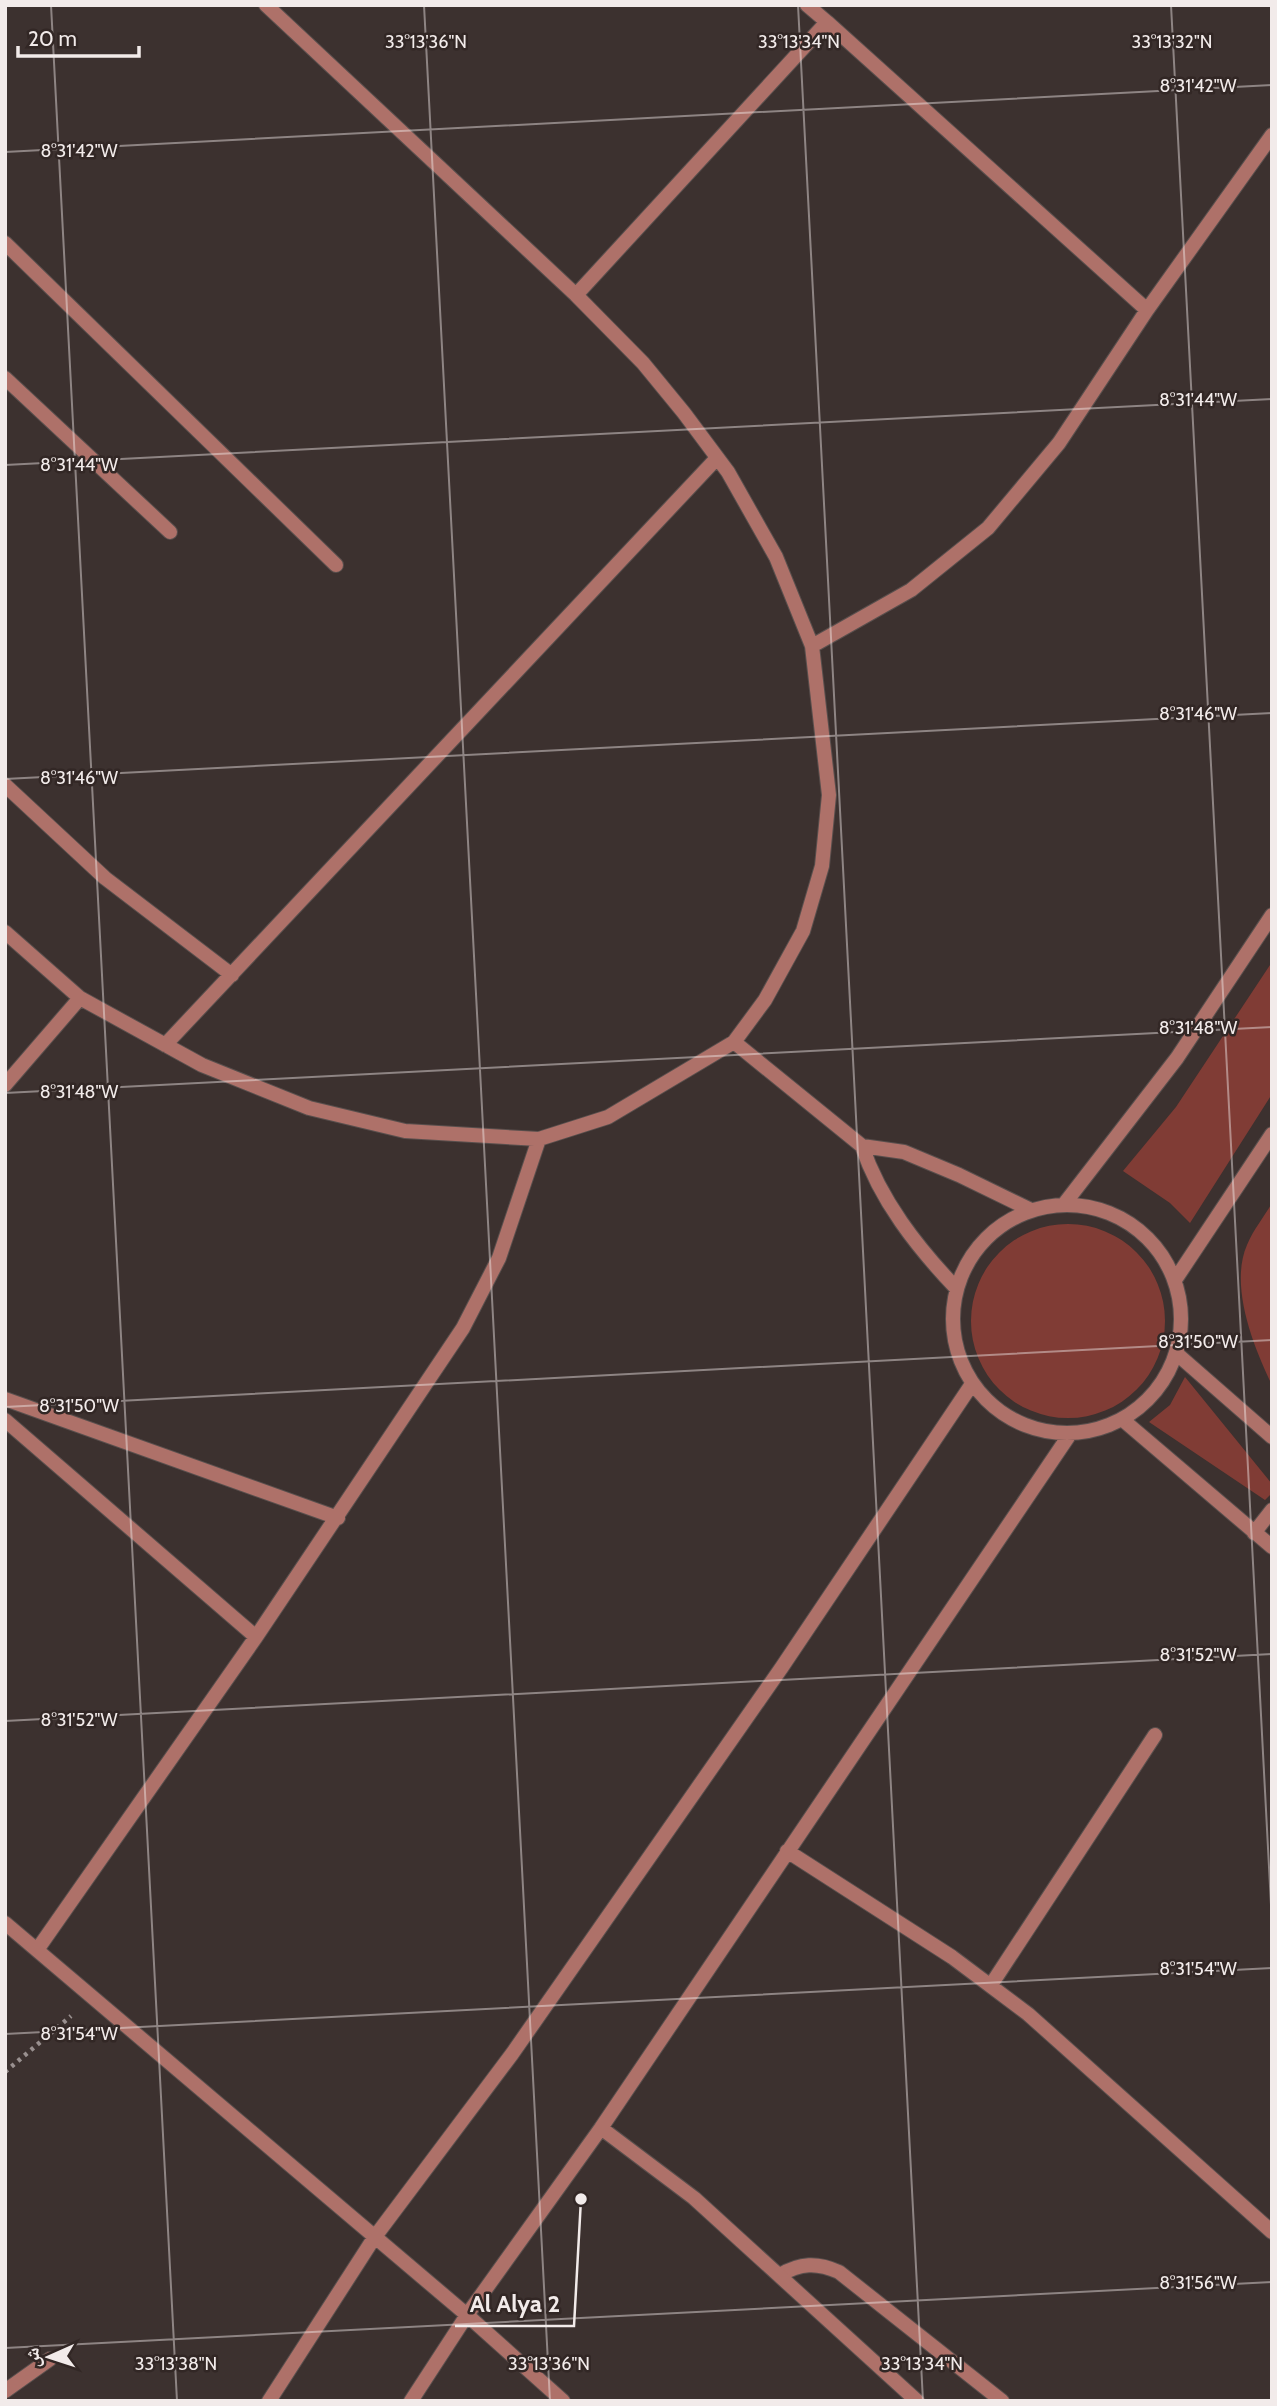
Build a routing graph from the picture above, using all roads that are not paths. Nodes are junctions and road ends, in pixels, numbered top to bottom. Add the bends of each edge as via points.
1 (266, 5) edge
2 (807, 5) edge
3 (827, 22) junction
4 (1272, 135) edge
5 (5, 243) edge
6 (576, 295) junction
7 (1147, 310) junction
8 (5, 378) edge
9 (718, 458) junction
10 (170, 531) dead end
11 (336, 565) dead end
12 (812, 646) junction
13 (5, 785) edge
14 (1272, 915) edge
15 (5, 932) edge
16 (232, 975) junction
17 (80, 998) junction
18 (734, 1042) junction
19 (165, 1045) junction
20 (5, 1085) edge
21 (1272, 1134) edge
22 (539, 1139) junction
23 (862, 1146) junction
24 (1065, 1203) junction
25 (1029, 1209) junction
26 (1175, 1280) junction
27 (956, 1288) junction
28 (1177, 1354) junction
29 (972, 1384) junction
30 (5, 1399) edge
31 (5, 1420) edge
32 (1123, 1420) junction
33 (1070, 1434) junction
34 (1272, 1437) edge
35 (1272, 1510) edge
36 (338, 1518) junction
37 (1254, 1532) junction
38 (1272, 1547) edge
39 (256, 1637) junction
40 (1155, 1735) dead end
41 (787, 1851) junction
42 (5, 1923) edge
43 (37, 1950) junction
44 (991, 1985) junction
45 (601, 2128) junction
46 (1272, 2232) edge
47 (374, 2238) junction
48 (780, 2275) junction
49 (467, 2315) junction
50 (50, 2359) dead end
51 (5, 2391) edge
52 (269, 2401) edge
53 (411, 2401) edge
54 (564, 2401) edge
55 (917, 2401) edge
56 (1002, 2401) edge

1 - 6 street
2 - 3 street
3 - 6 street
3 - 7 street
4 - 7 street
5 - 11 street
6 - 9 street via 643,363
7 - 12 street via 1059,443 988,528 911,590
8 - 10 street
9 - 12 street via 776,557
9 - 16 street
12 - 18 street via 829,795 821,866 803,931 765,1000
13 - 16 street via 105,878
14 - 24 street via 1177,1058
15 - 17 street
16 - 19 street
17 - 19 street
17 - 20 street
18 - 22 street via 608,1117
18 - 23 street
19 - 22 street via 202,1065 321,1111 405,1131
21 - 26 street
22 - 36 street via 499,1258 463,1328
23 - 25 street via 904,1152
23 - 27 street via 871,1173 901,1221
24 - 25 street
24 - 26 street via 1112,1212 1151,1239
25 - 27 street via 996,1227 971,1254
26 - 28 street via 1182,1317
27 - 29 street via 953,1338
28 - 32 street via 1156,1392
28 - 34 street
29 - 33 street via 998,1412 1032,1429
29 - 47 street via 719,1759 512,2054
30 - 36 street
31 - 39 street
32 - 33 street
32 - 37 street
33 - 41 street
35 - 37 street
36 - 39 street
37 - 38 street
39 - 43 street
40 - 44 street
41 - 44 street
41 - 45 street
42 - 43 street
43 - 47 street
44 - 46 street via 1066,2046
45 - 48 street via 694,2198
45 - 49 street
47 - 49 street
47 - 52 street
48 - 55 street
48 - 56 street via 803,2264 839,2272
49 - 53 street
49 - 54 street
50 - 51 street

